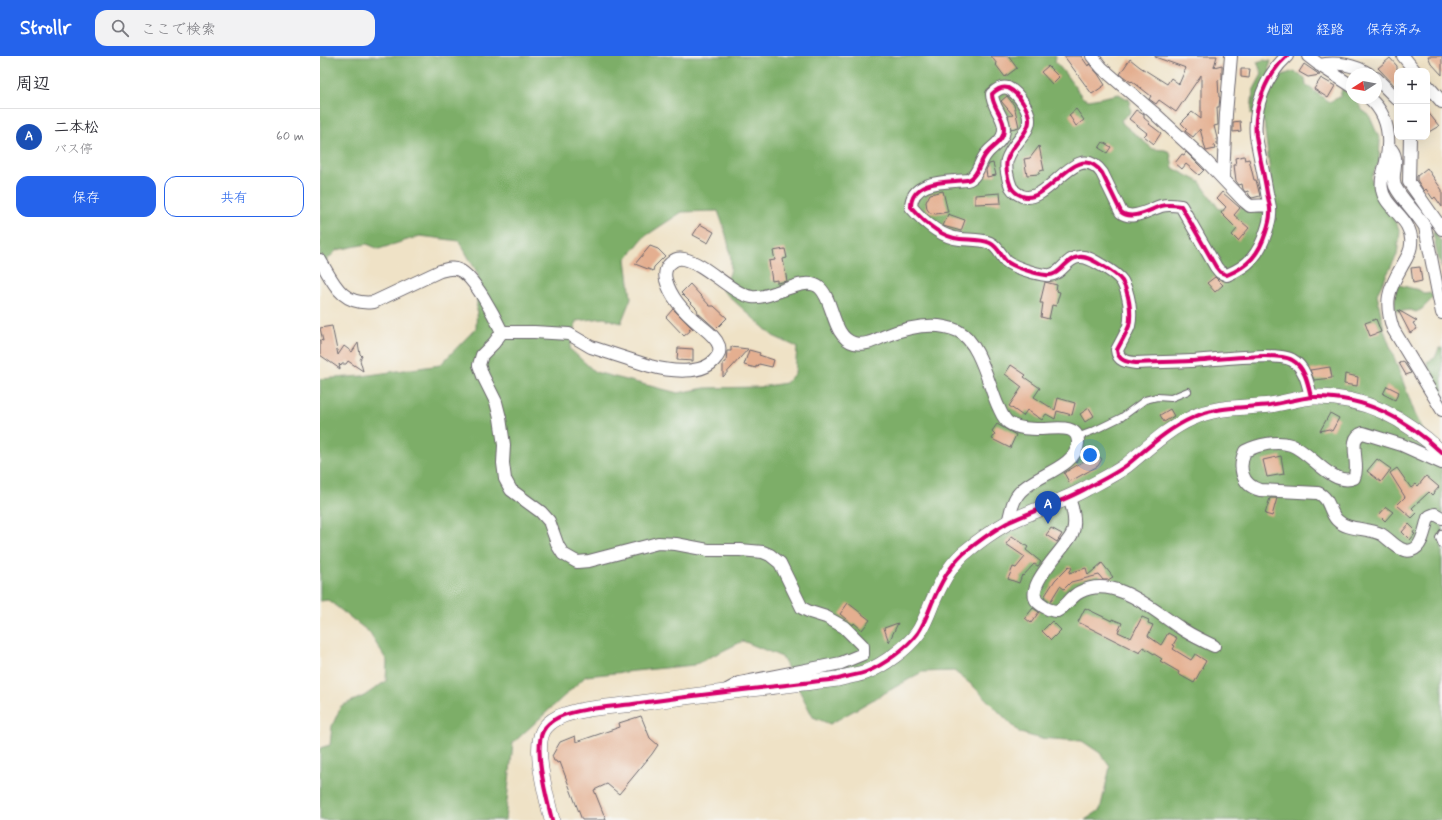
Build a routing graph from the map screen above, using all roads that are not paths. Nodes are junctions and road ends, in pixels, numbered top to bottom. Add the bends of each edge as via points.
1 (1092, 56) edge
2 (1231, 56) edge
3 (1288, 56) edge
4 (1308, 56) edge
5 (1403, 56) edge
6 (1319, 65) junction
7 (1356, 68) edge
8 (1413, 68) edge
9 (1346, 82) edge
10 (1382, 84) edge
11 (1430, 88) edge
12 (1394, 96) edge
13 (1441, 99) edge
14 (1375, 104) edge
15 (1410, 140) edge
16 (1389, 147) junction
17 (1223, 178) junction
18 (1269, 205) junction
19 (1442, 229) edge
20 (320, 260) edge
21 (1442, 313) edge
22 (502, 332) junction
23 (1188, 390) dead end
24 (1311, 397) junction
25 (1442, 410) edge
26 (1077, 437) junction
27 (1442, 453) edge
28 (1442, 463) edge
29 (1069, 498) junction
30 (1442, 518) edge
31 (1008, 523) junction
32 (1442, 533) edge
33 (1442, 545) edge
34 (1214, 646) dead end
35 (723, 692) junction
36 (552, 820) edge

1 - 17 street
2 - 17 street
3 - 18 street via 1268,82 1257,114 1256,135
4 - 6 street
5 - 8 street
6 - 7 street via 1346,64
6 - 9 street
10 - 12 street
11 - 13 street
14 - 16 street via 1385,122
15 - 19 street via 1409,182
16 - 21 street via 1396,158 1395,186 1425,227
16 - 25 street via 1382,190 1406,224 1412,242 1408,257 1389,290 1390,318 1393,329
17 - 18 street via 1250,206
18 - 24 street via 1267,229 1258,253 1246,265 1227,275 1216,267 1181,206 1162,206 1134,215 1124,215 1102,173 1089,163 1081,163 1072,168 1034,196 1020,196 1012,187 1007,161 1026,131 1029,116 1023,102 1012,90 1005,87 992,94 993,104 1004,123 1003,134 987,153 975,175 970,179 928,184 911,199 911,207 928,224 959,239 988,243 996,247 1008,262 1029,271 1052,276 1074,258 1085,256 1112,270 1122,281 1130,312 1129,324 1117,350 1125,362 1284,357 1293,360 1299,366 1307,379
20 - 22 street via 342,294 363,303 374,302 440,271 451,268 460,270 489,305
22 - 26 street via 569,334 591,347 660,369 702,368 713,362 720,350 710,333 682,310 668,287 665,270 669,264 680,258 704,268 753,297 802,285 817,286 823,292 840,332 854,343 864,344 905,329 926,326 938,326 958,332 974,346 1006,420 1013,425 1027,428 1067,429 1074,432
22 - 35 street via 482,355 479,365 496,402 500,418 505,480 511,490 549,521 563,554 577,562 658,543 708,550 763,552 780,563 802,608 844,627 863,646 863,654 847,661 740,683
23 - 26 lane via 1171,398 1157,397 1145,400 1122,417
24 - 27 street via 1343,399 1368,405 1410,425
24 - 29 street via 1272,405 1212,411 1193,417 1175,426 1126,466
26 - 31 street via 1074,455 1019,493 1012,506
28 - 30 street via 1402,445 1363,433 1354,439 1356,475 1351,479 1344,480 1334,476 1306,453 1290,444 1268,444 1252,448 1245,451 1241,464 1244,478 1253,488 1318,493 1326,499 1336,519 1342,524 1381,534 1404,550 1411,551 1420,544 1430,516 1435,514
29 - 31 street
29 - 34 street via 1073,507 1072,534 1037,582 1034,592 1036,602 1044,608 1057,611 1080,592 1092,588 1119,590
31 - 35 street via 989,534 952,566 942,581 918,632 886,662 866,672 838,679
32 - 33 lane via 1439,538
35 - 36 street via 577,712 551,722 543,731 539,753

